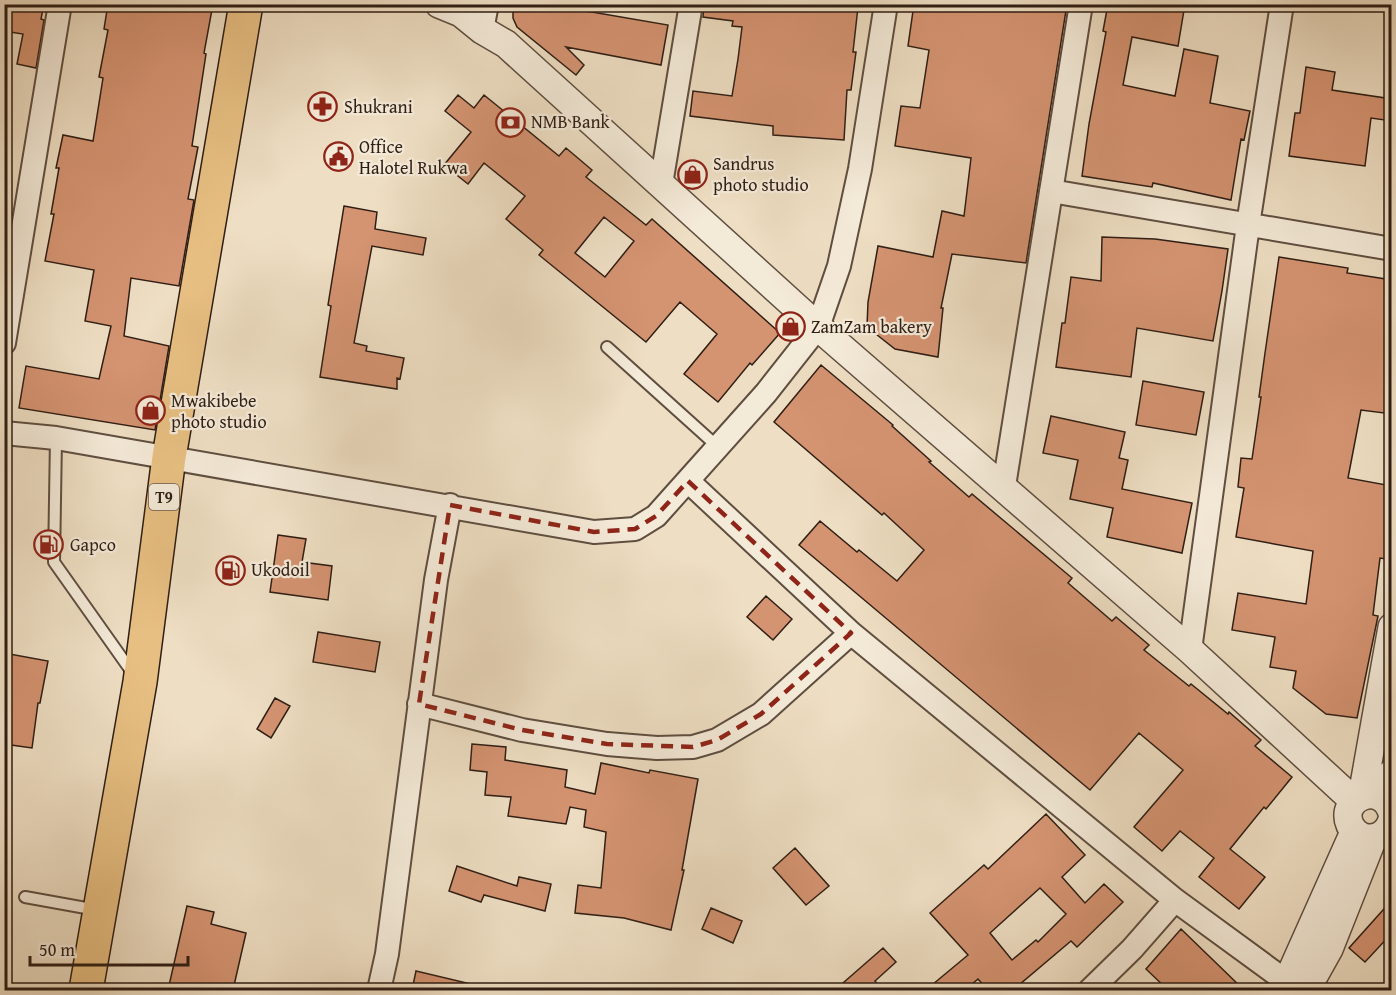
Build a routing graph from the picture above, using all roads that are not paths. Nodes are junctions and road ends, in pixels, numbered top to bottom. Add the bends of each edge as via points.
1 (60, 4) edge
2 (246, 4) edge
3 (439, 4) edge
4 (691, 4) edge
5 (886, 4) edge
6 (1082, 4) edge
7 (1282, 4) edge
8 (484, 17) edge
9 (661, 184) junction
10 (1051, 191) junction
11 (1248, 225) junction
12 (1392, 249) edge
13 (818, 327) junction
14 (4, 343) edge
15 (608, 347) dead end
16 (4, 434) edge
17 (56, 438) junction
18 (718, 447) junction
19 (170, 457) junction
20 (688, 481) junction
21 (1004, 486) junction
22 (450, 505) junction
23 (1392, 627) edge
24 (851, 633) junction
25 (1190, 650) junction
26 (140, 682) junction
27 (419, 704) junction
28 (1392, 773) edge
29 (1376, 819) edge
30 (25, 897) dead end
31 (1175, 900) junction
32 (100, 910) junction
33 (1293, 988) edge
34 (86, 990) edge
35 (379, 990) edge
36 (1090, 990) edge

1 - 14 street
2 - 19 highway, T9
3 - 8 street via 461,14
4 - 9 street
5 - 13 street via 860,169 839,266
6 - 10 street
7 - 11 street
8 - 9 street via 507,44
9 - 13 street
10 - 11 street
10 - 21 street
11 - 12 street
11 - 25 street
13 - 18 street
13 - 21 street
15 - 18 lane
16 - 17 street
17 - 19 street
17 - 26 lane via 54,562
18 - 20 street
19 - 22 street
19 - 26 highway, T9
20 - 22 street via 656,516 635,529 594,532
20 - 24 street
21 - 25 street
22 - 27 street
23 - 29 street
24 - 27 street via 761,714 717,740 693,747 607,744 522,730
24 - 31 street
25 - 29 street
26 - 32 highway, T9
27 - 35 street
28 - 29 street
29 - 33 street via 1329,949
30 - 32 lane
31 - 33 street
31 - 36 street
32 - 34 highway, T9

